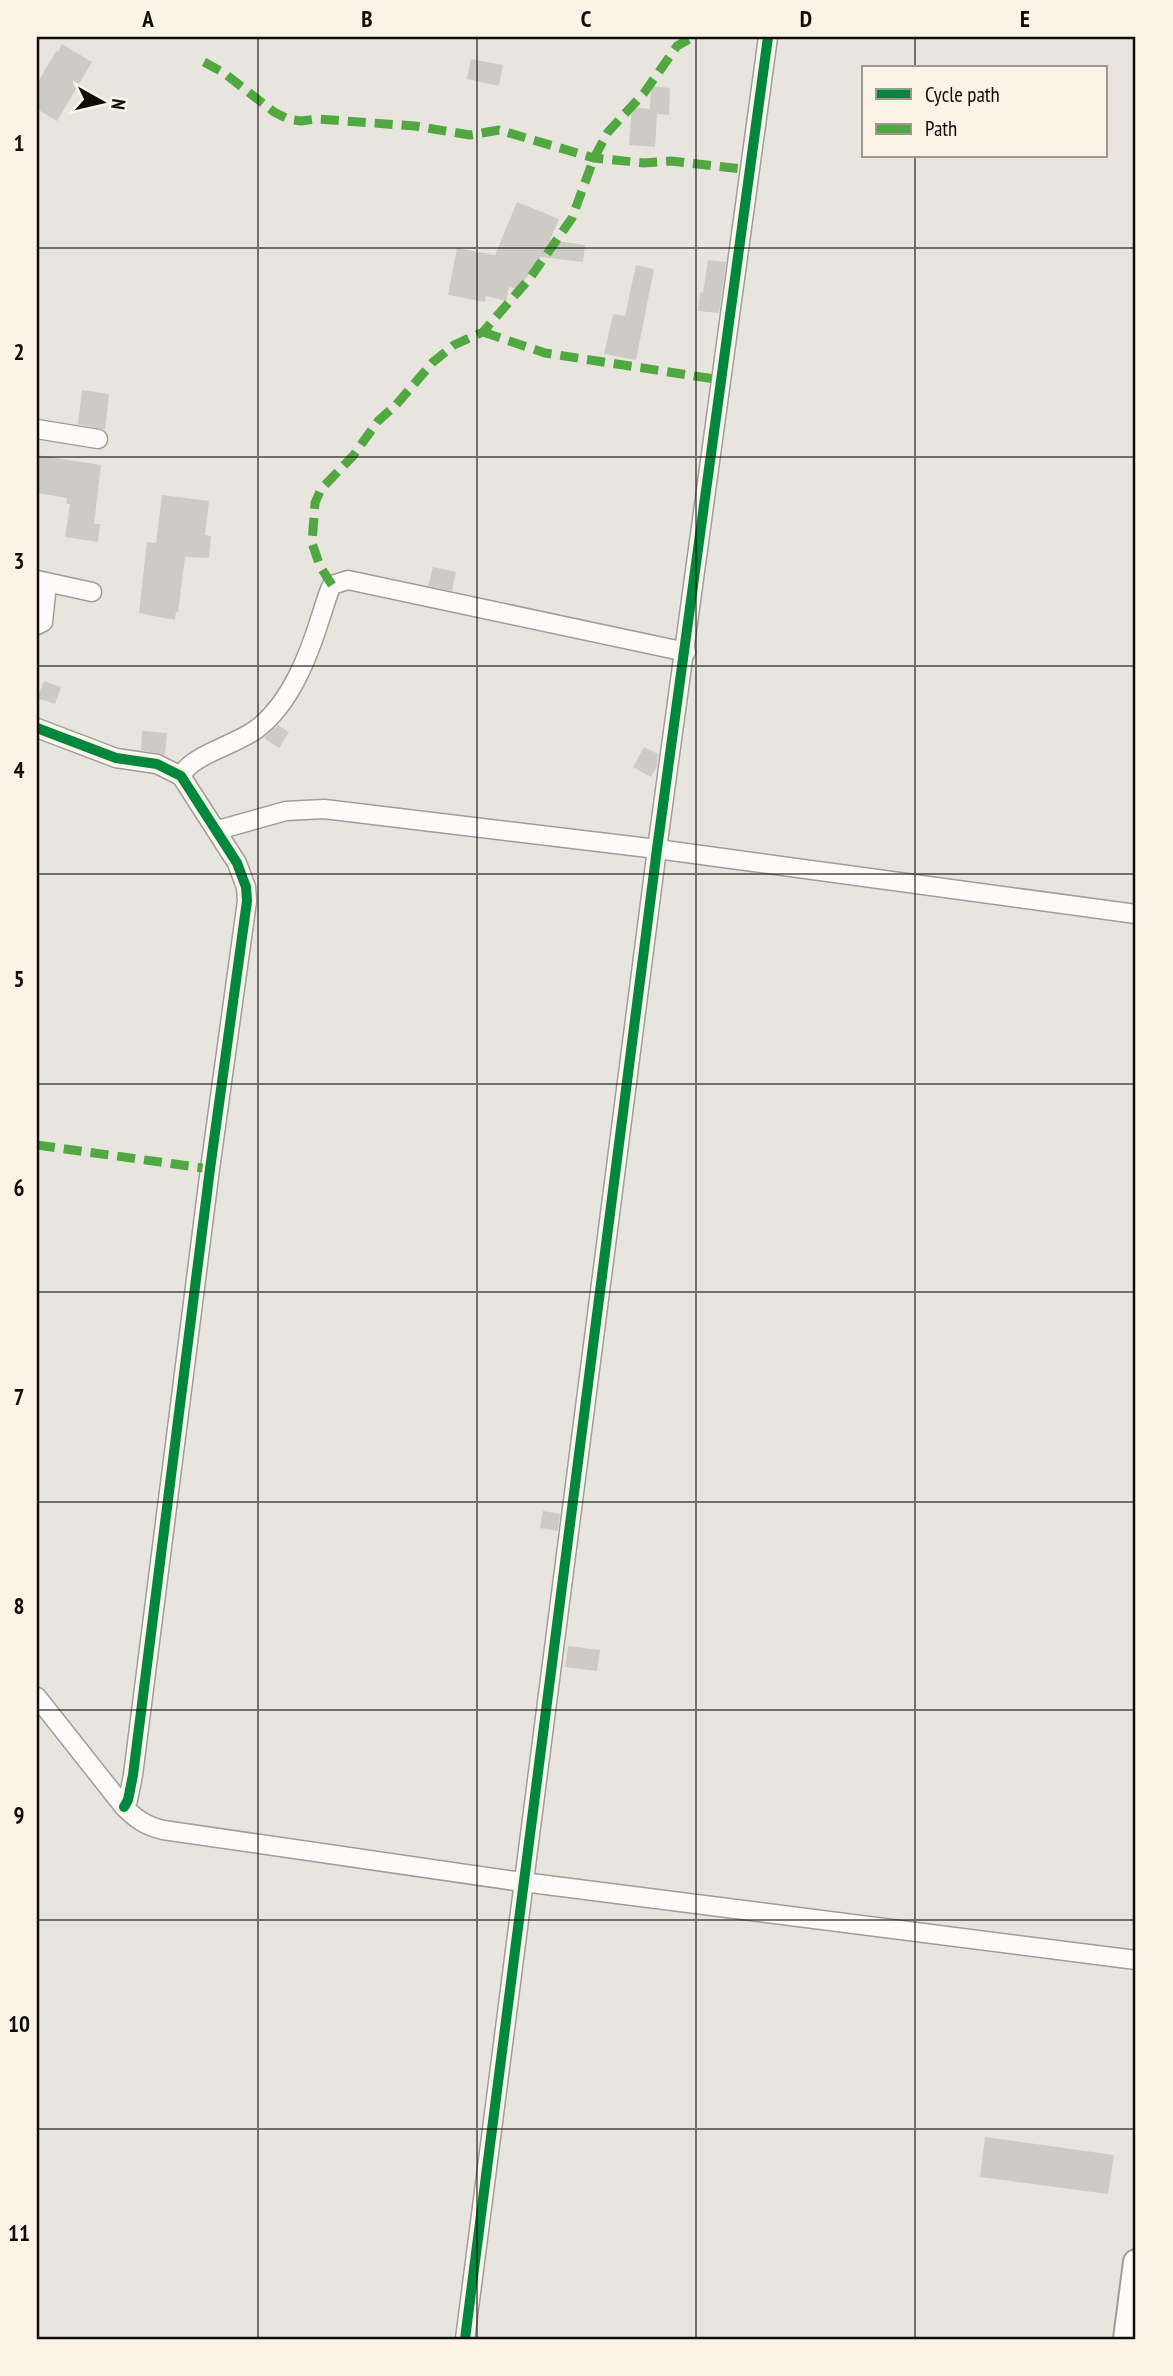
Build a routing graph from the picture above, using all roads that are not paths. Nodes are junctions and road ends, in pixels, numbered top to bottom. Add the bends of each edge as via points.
1 (768, 37) edge
2 (37, 429) edge
3 (98, 439) dead end
4 (42, 582) edge
5 (92, 592) dead end
6 (37, 625) edge
7 (686, 652) junction
8 (37, 728) edge
9 (181, 776) junction
10 (218, 830) junction
11 (657, 849) junction
12 (1136, 914) edge
13 (37, 1697) edge
14 (124, 1807) junction
15 (525, 1882) junction
16 (1136, 1960) edge
17 (1136, 2262) edge
18 (465, 2339) edge
19 (1126, 2339) edge

1 - 7 street
2 - 3 street
4 - 5 street
4 - 6 street via 43,622
7 - 9 street via 348,580 332,585 285,698 258,728 197,759
7 - 11 street
8 - 9 street via 116,758 157,764
9 - 10 street
10 - 11 street via 286,811 324,809
10 - 14 street via 242,876 247,901 132,1775
11 - 12 street
11 - 15 street
13 - 14 street
14 - 15 street via 149,1827 163,1830
15 - 16 street
15 - 18 street
17 - 19 main road

